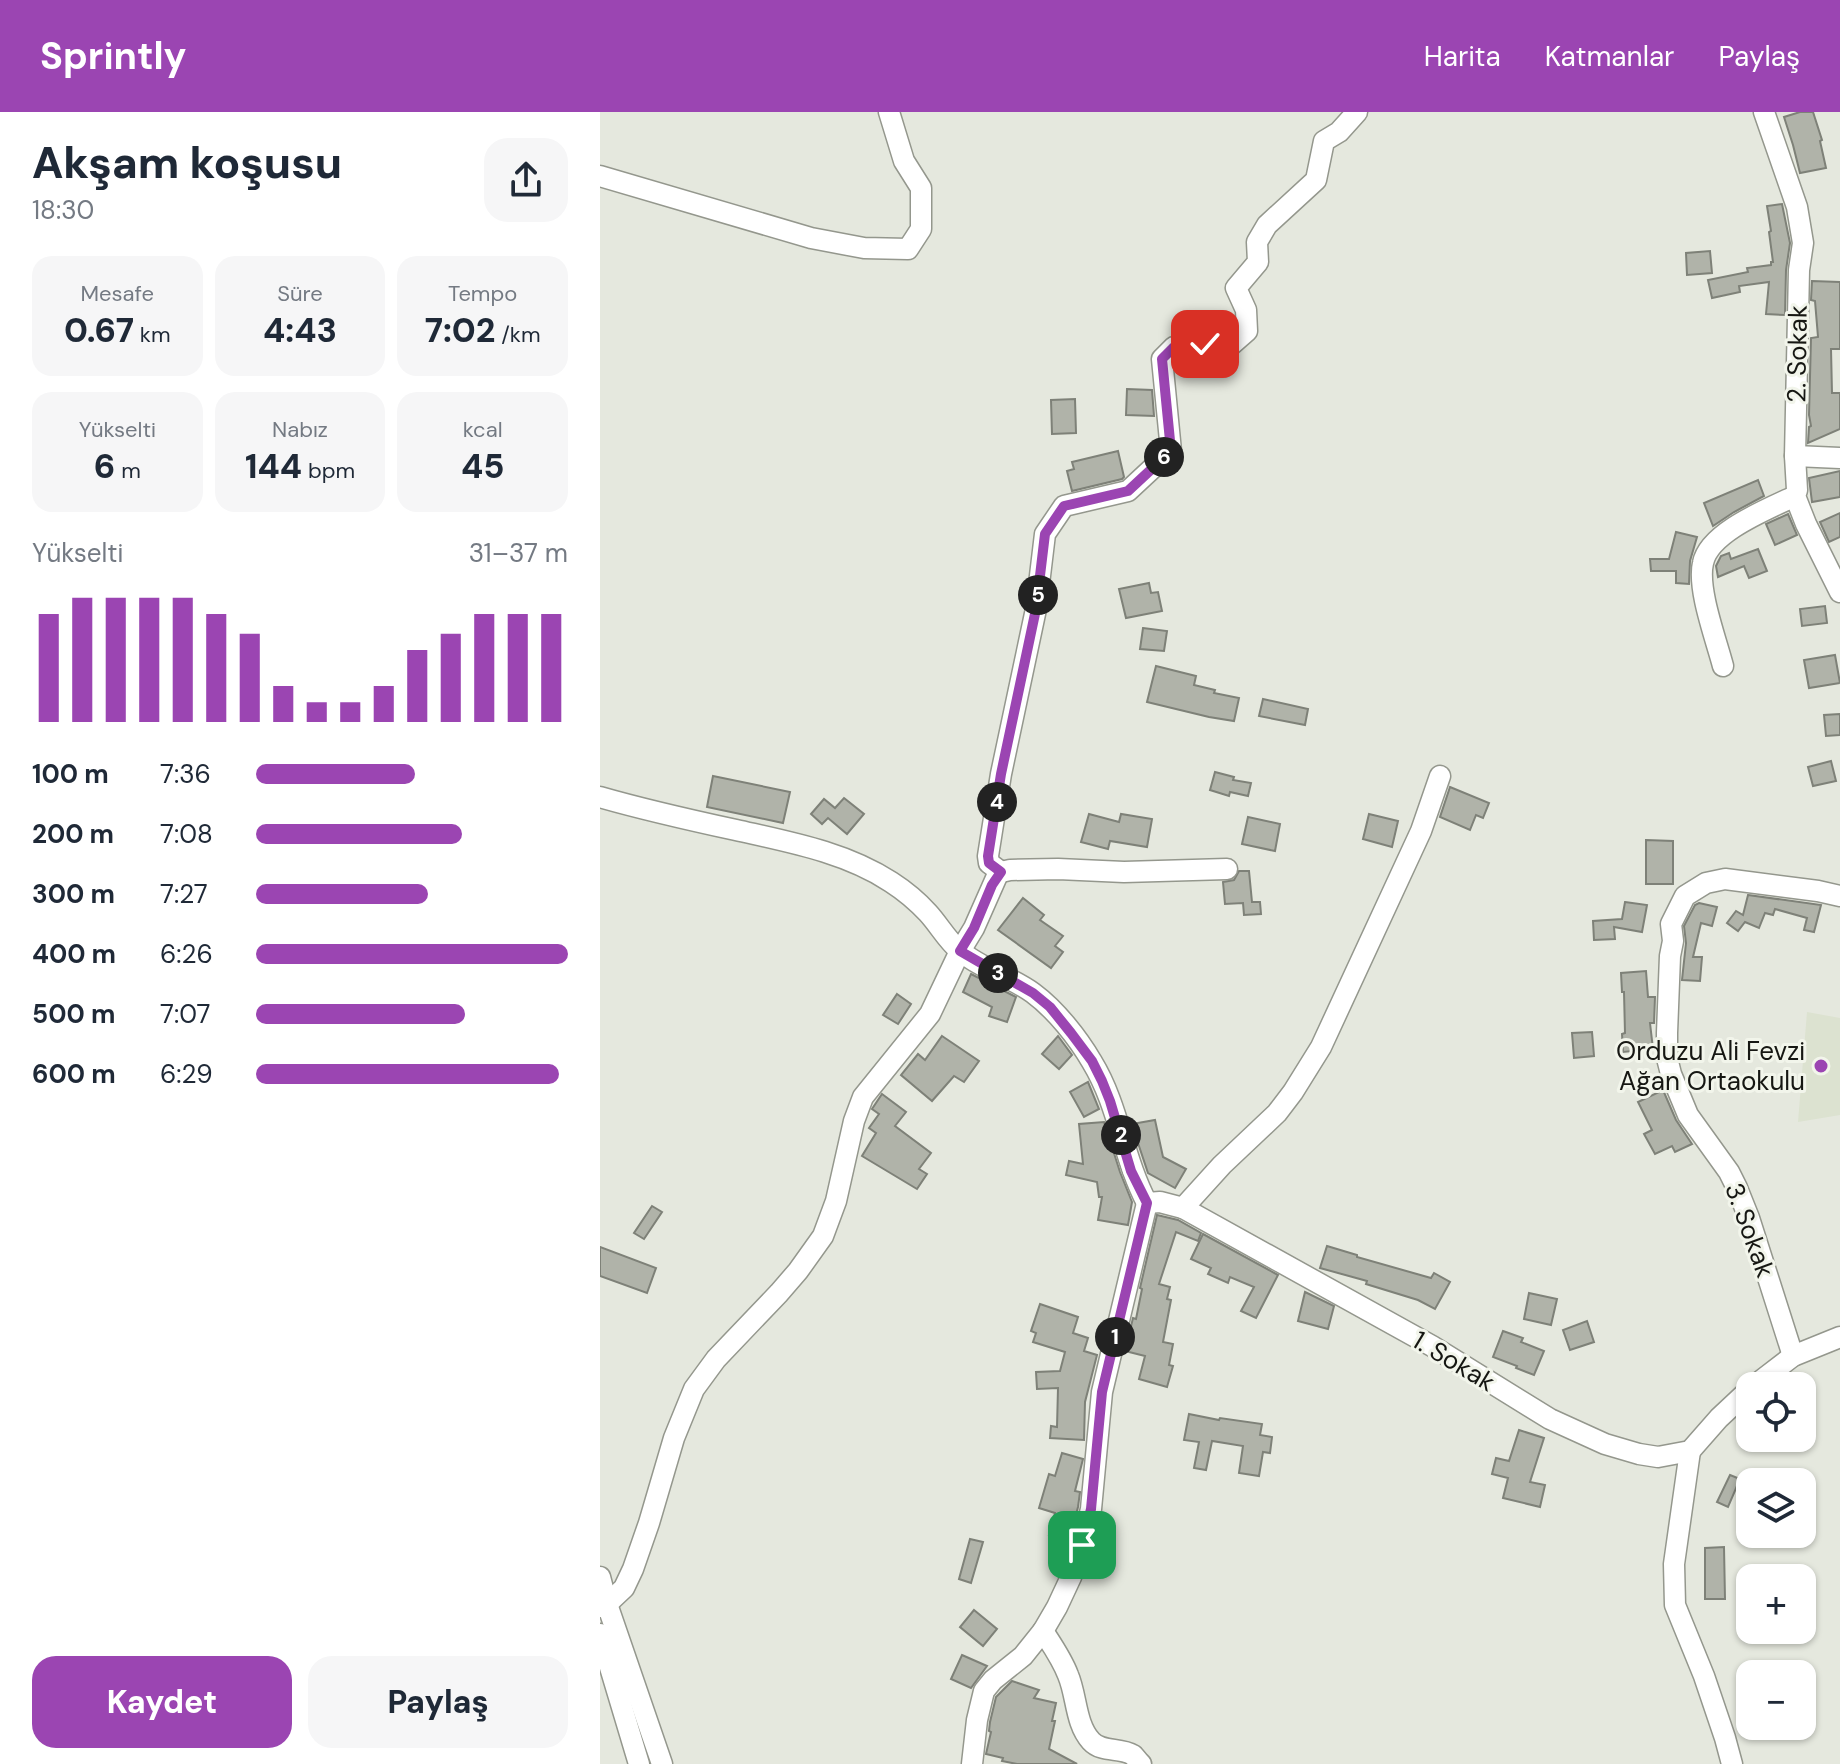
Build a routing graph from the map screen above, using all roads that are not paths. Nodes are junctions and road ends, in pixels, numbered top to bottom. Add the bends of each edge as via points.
1 (889, 112) edge
2 (1357, 112) edge
3 (1764, 112) edge
4 (600, 176) edge
5 (1795, 456) junction
6 (1840, 458) edge
7 (1795, 496) junction
8 (1840, 592) edge
9 (1723, 666) dead end
10 (1440, 776) dead end
11 (600, 797) edge
12 (1227, 869) dead end
13 (1001, 872) junction
14 (1840, 896) edge
15 (960, 951) junction
16 (1147, 1203) junction
17 (1183, 1208) junction
18 (1840, 1337) edge
19 (1793, 1356) junction
20 (1772, 1372) edge
21 (1736, 1403) edge
22 (1690, 1451) junction
23 (600, 1577) edge
24 (604, 1606) edge
25 (1043, 1631) junction
26 (600, 1634) edge
27 (639, 1764) edge
28 (662, 1764) edge
29 (972, 1764) edge
30 (1141, 1764) edge
31 (1732, 1764) edge

1 - 4 street via 904,161 921,188 921,229 908,249 811,238
2 - 13 street via 1324,141 1316,180 1267,225 1257,242 1258,262 1236,288 1246,310 1247,331 1231,345 1174,347 1162,359 1171,451 1128,491 1064,506 1045,534 1036,609 988,856
3 - 5 street, 2. Sokak via 1797,207 1803,243
5 - 6 street
5 - 7 street, 2. Sokak
7 - 8 street, 2. Sokak
7 - 9 street via 1746,519 1709,548 1702,564 1703,590
10 - 17 street via 1421,831 1321,1047 1277,1113
11 - 15 street via 793,842 868,868 910,895
12 - 13 street
13 - 15 street
14 - 19 street, 3. Sokak via 1725,879 1685,896 1671,924 1671,1074 1688,1115 1737,1188
15 - 16 street via 1050,1007 1092,1061
15 - 24 street via 930,1014 863,1097 823,1236 694,1389 633,1569 624,1588
16 - 17 street, 1. Sokak
16 - 25 street via 1102,1392 1088,1524 1071,1577
17 - 22 street, 1. Sokak via 1445,1354 1550,1419 1639,1454 1658,1457
18 - 19 street
19 - 20 street
21 - 22 street
22 - 31 street via 1674,1564 1675,1605
23 - 24 street
24 - 28 street
25 - 29 street via 984,1691
25 - 30 street via 1069,1677 1091,1741 1132,1753
26 - 27 street

